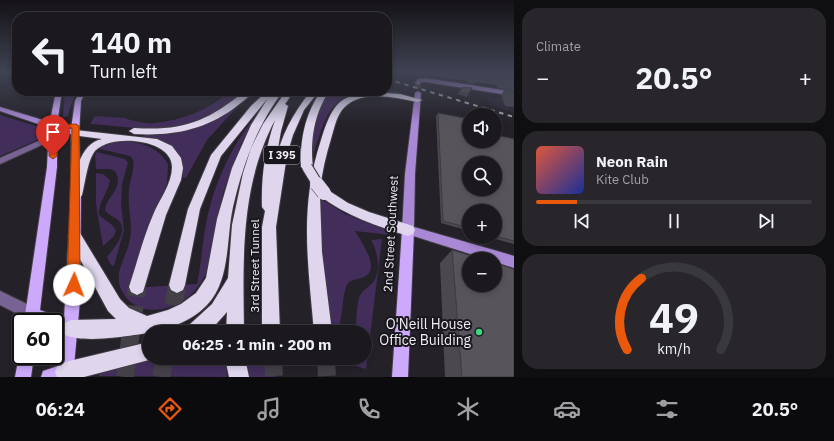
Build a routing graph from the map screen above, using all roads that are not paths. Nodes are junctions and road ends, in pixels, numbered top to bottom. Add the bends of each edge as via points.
1 (479, 90) edge
2 (514, 94) edge
3 (392, 95) edge
4 (58, 96) edge
5 (80, 96) edge
6 (244, 96) edge
7 (256, 96) edge
8 (266, 96) edge
9 (275, 96) edge
10 (287, 96) edge
11 (289, 96) edge
12 (311, 96) edge
13 (321, 96) edge
14 (372, 96) edge
15 (418, 96) joint
16 (0, 109) edge
17 (53, 126) junction
18 (75, 130) junction
19 (52, 138) junction
20 (123, 138) junction
21 (216, 156) junction
22 (0, 161) edge
23 (76, 196) junction
24 (269, 227) junction
25 (408, 230) junction
26 (75, 237) junction
27 (514, 262) edge
28 (236, 280) junction
29 (177, 285) tunnel mouth
30 (137, 287) tunnel mouth
31 (0, 298) edge
32 (24, 313) edge
33 (33, 313) edge
34 (61, 313) edge
35 (152, 324) junction
36 (202, 325) edge
37 (235, 325) edge
38 (271, 325) edge
39 (322, 325) edge
40 (64, 326) edge
41 (142, 353) edge
42 (25, 365) edge
43 (60, 365) edge
44 (236, 365) edge
45 (60, 375) edge
46 (23, 377) edge
47 (239, 377) edge
48 (400, 377) edge

1 - 2 street
3 - 15 highway
4 - 17 main road
5 - 18 main road
6 - 18 highway via 223,113 187,129 152,132
7 - 21 highway via 230,128
8 - 21 highway via 248,114
9 - 35 highway via 258,120 238,166 226,208 215,275 209,288 199,302 181,315
10 - 28 highway via 268,123 254,156 243,198 237,243
11 - 24 highway via 275,135 266,179
12 - 24 highway, 3rd Street Tunnel / I 395 via 300,110 288,135
13 - 25 highway, bridge via 310,123 306,145 307,167 313,180 324,193 339,204 361,215
14 - 39 highway via 355,98 339,108 331,123 318,172 313,205
15 - 25 street, 2nd Street Southwest via 410,174
16 - 17 street
17 - 18 main road
17 - 19 main road
18 - 20 highway
18 - 23 main road
19 - 22 street
19 - 33 main road via 52,167
20 - 23 highway via 100,142 88,152
20 - 30 highway via 153,141 164,145 173,152 177,161 178,172 151,237
21 - 29 highway via 194,209
23 - 26 main road
24 - 38 highway, 3rd Street Tunnel / I 395
25 - 27 street
25 - 48 main road, 2nd Street Southwest
26 - 34 main road
26 - 35 highway via 121,313 130,319
28 - 36 highway via 223,304
28 - 37 highway
31 - 32 street
35 - 40 highway via 96,329
41 - 45 highway
42 - 46 main road
43 - 45 main road
44 - 47 highway

